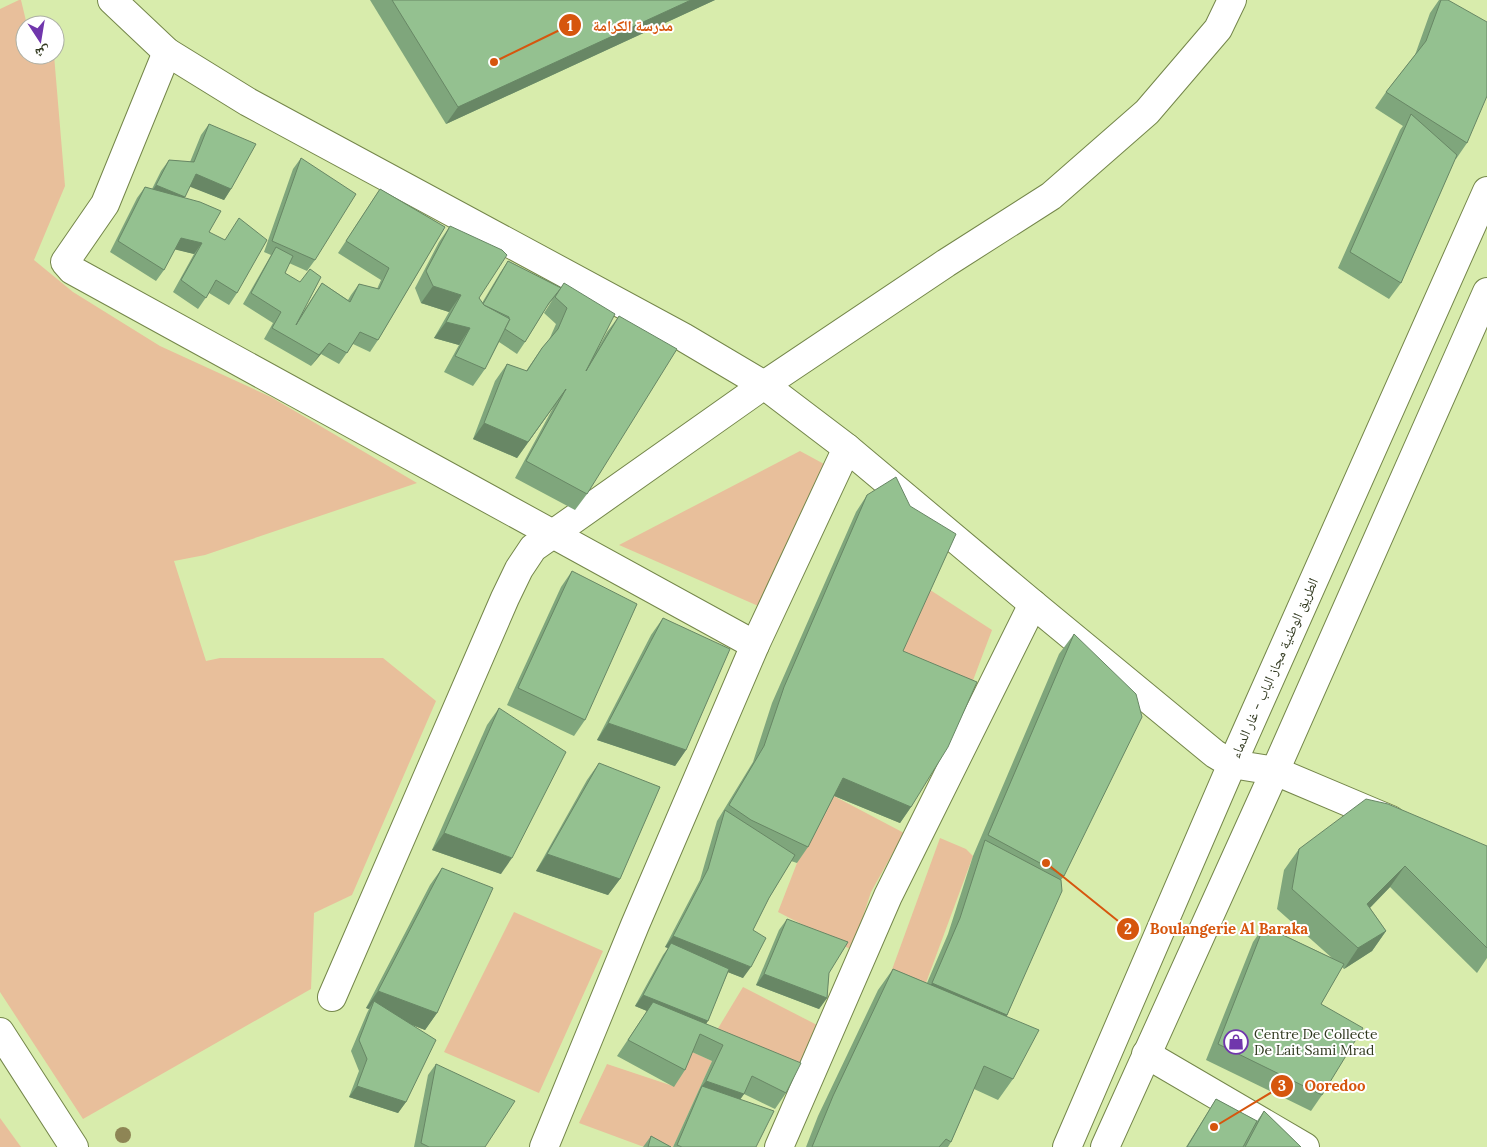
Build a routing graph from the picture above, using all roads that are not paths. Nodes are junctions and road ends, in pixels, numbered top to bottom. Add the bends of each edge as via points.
1 (112, 0) edge
2 (1232, 0) edge
3 (167, 52) junction
4 (1487, 191) edge
5 (1487, 292) edge
6 (764, 385) junction
7 (847, 448) junction
8 (551, 534) junction
9 (1033, 604) junction
10 (755, 645) junction
11 (1232, 764) junction
12 (1275, 771) junction
13 (1410, 827) edge
14 (332, 997) dead end
15 (0, 1032) edge
16 (1146, 1054) junction
17 (74, 1147) edge
18 (544, 1147) edge
19 (779, 1147) edge
20 (1067, 1147) edge
21 (1105, 1147) edge
22 (1305, 1147) edge

1 - 3 street
2 - 6 street via 1218,29 1147,112 1051,196
3 - 6 street via 248,102 683,337
3 - 8 street via 105,204 65,262 72,270
4 - 11 street, الطريق الوطنية مجاز الباب - غار الدماء
5 - 12 street
6 - 7 street
6 - 8 street
7 - 9 street
7 - 10 street
8 - 10 street
8 - 14 street via 533,548 505,598
9 - 11 street via 1188,734
9 - 19 street via 888,896
10 - 18 street
11 - 12 street
11 - 20 street, الطريق الوطنية مجاز الباب - غار الدماء
12 - 13 street
12 - 16 street
15 - 17 street
16 - 21 street
16 - 22 street

